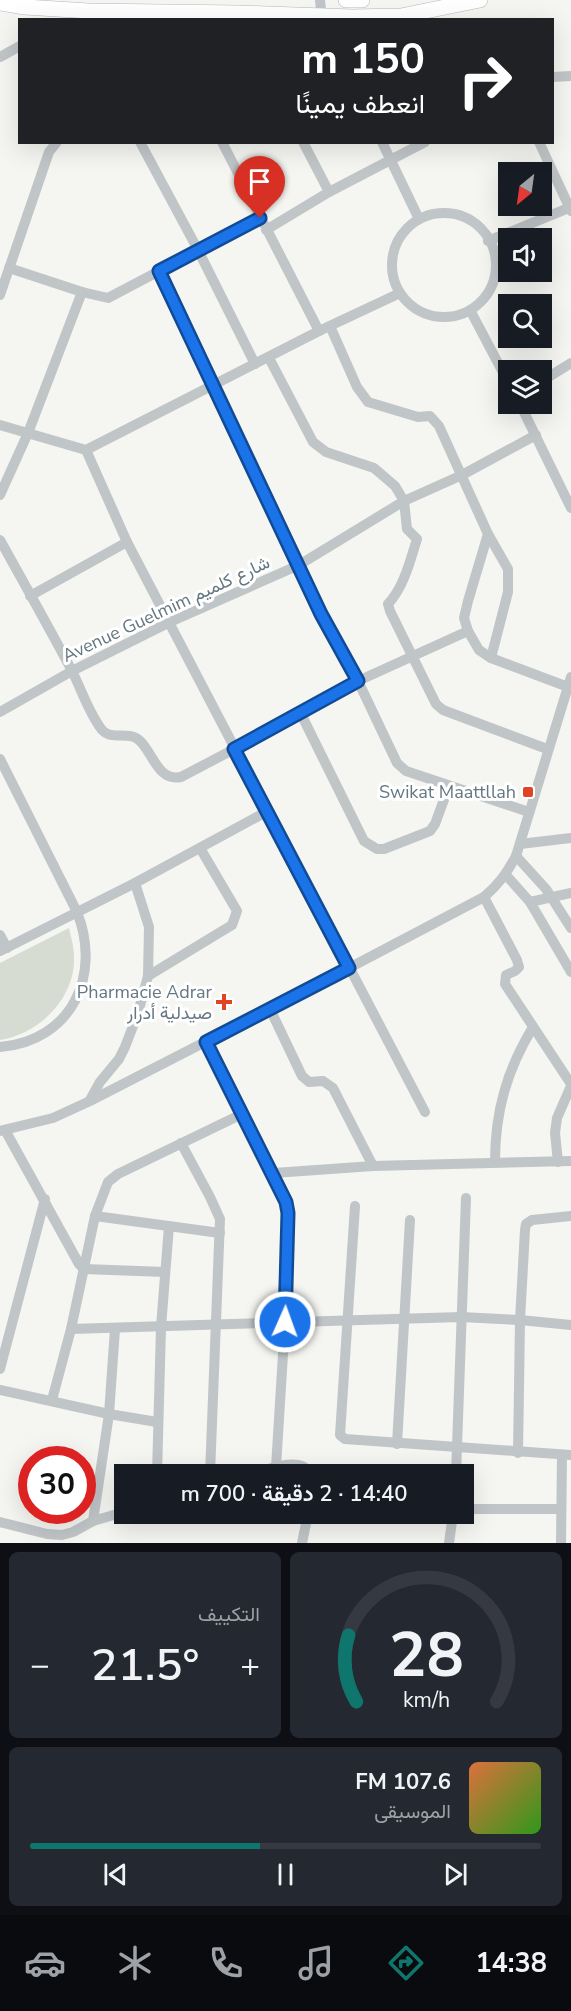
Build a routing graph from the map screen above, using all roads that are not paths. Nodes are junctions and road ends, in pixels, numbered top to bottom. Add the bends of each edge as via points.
1 (346, 0) edge
2 (362, 0) edge
3 (480, 0) edge
4 (0, 3) edge
5 (435, 5) edge
6 (65, 10) edge
7 (178, 10) edge
8 (321, 12) edge
9 (238, 16) edge
10 (18, 47) edge
11 (0, 57) edge
12 (571, 76) edge
13 (554, 77) edge
14 (55, 144) edge
15 (141, 144) edge
16 (223, 144) edge
17 (304, 144) edge
18 (383, 144) edge
19 (421, 144) edge
20 (540, 144) edge
21 (391, 161) junction
22 (329, 192) junction
23 (570, 209) edge
24 (260, 218) junction
25 (419, 219) junction
26 (266, 230) junction
27 (488, 241) junction
28 (198, 250) junction
29 (9, 268) junction
30 (159, 271) junction
31 (82, 292) junction
32 (400, 293) junction
33 (0, 295) edge
34 (470, 310) junction
35 (330, 326) junction
36 (319, 331) junction
37 (269, 358) junction
38 (498, 363) edge
39 (571, 363) edge
40 (255, 364) junction
41 (552, 375) edge
42 (212, 386) junction
43 (525, 414) edge
44 (0, 424) edge
45 (28, 433) junction
46 (536, 435) junction
47 (86, 450) junction
48 (462, 475) junction
49 (0, 495) edge
50 (404, 501) junction
51 (571, 508) edge
52 (488, 534) junction
53 (127, 542) junction
54 (2, 548) edge
55 (299, 565) junction
56 (30, 596) junction
57 (170, 622) junction
58 (468, 632) junction
59 (411, 656) junction
60 (491, 658) junction
61 (72, 671) junction
62 (358, 681) junction
63 (570, 684) edge
64 (0, 712) edge
65 (301, 714) junction
66 (548, 748) junction
67 (234, 749) junction
68 (0, 759) edge
69 (450, 786) junction
70 (266, 812) junction
71 (529, 812) junction
72 (571, 838) edge
73 (520, 844) junction
74 (200, 848) junction
75 (516, 856) junction
76 (506, 875) junction
77 (135, 883) junction
78 (571, 893) edge
79 (484, 897) junction
80 (551, 897) junction
81 (530, 902) junction
82 (77, 912) junction
83 (571, 928) edge
84 (0, 934) edge
85 (4, 950) edge
86 (349, 968) junction
87 (571, 972) edge
88 (148, 976) junction
89 (270, 1009) junction
90 (533, 1027) junction
91 (206, 1042) junction
92 (0, 1047) edge
93 (571, 1085) edge
94 (90, 1101) junction
95 (425, 1112) dead end
96 (242, 1114) junction
97 (2, 1130) edge
98 (181, 1143) junction
99 (571, 1161) edge
100 (495, 1162) junction
101 (558, 1162) junction
102 (373, 1166) junction
103 (274, 1173) junction
104 (466, 1198) dead end
105 (45, 1200) junction
106 (355, 1206) dead end
107 (95, 1216) junction
108 (571, 1216) edge
109 (410, 1220) dead end
110 (169, 1226) junction
111 (220, 1233) junction
112 (84, 1269) junction
113 (165, 1272) junction
114 (461, 1317) junction
115 (405, 1318) junction
116 (349, 1320) junction
117 (520, 1320) junction
118 (285, 1322) junction
119 (571, 1325) edge
120 (216, 1326) junction
121 (161, 1327) junction
122 (71, 1329) junction
123 (115, 1329) junction
124 (0, 1369) edge
125 (0, 1390) edge
126 (52, 1400) junction
127 (109, 1414) junction
128 (157, 1422) junction
129 (397, 1444) junction
130 (458, 1448) junction
131 (518, 1453) junction
132 (567, 1455) edge
133 (157, 1464) edge
134 (210, 1464) edge
135 (276, 1464) edge
136 (457, 1464) edge
137 (96, 1501) edge
138 (474, 1509) edge
139 (560, 1509) junction
140 (114, 1515) edge
141 (96, 1520) edge
142 (0, 1522) edge
143 (90, 1524) edge
144 (306, 1524) edge
145 (452, 1524) edge
146 (75, 1537) edge
147 (302, 1543) edge
148 (449, 1543) edge
149 (561, 1543) edge

1 - 2 street
3 - 5 street
4 - 6 street
5 - 8 street via 400,16 352,17
6 - 7 street
7 - 9 street
8 - 9 street
10 - 11 street
12 - 13 street
14 - 29 street via 49,152
15 - 28 street
16 - 24 street
17 - 22 street
18 - 21 street
19 - 21 street
20 - 23 street
21 - 22 street
21 - 25 street
22 - 26 street
23 - 27 street
24 - 26 street
24 - 28 street
25 - 27 street via 451,213 479,226
25 - 32 street via 397,242 393,275
26 - 36 street
27 - 34 street via 495,254 492,286
28 - 30 street
28 - 40 street
29 - 31 street
29 - 33 street
30 - 31 street via 108,298
30 - 42 street
31 - 45 street
32 - 34 street via 423,312 438,317
32 - 35 street
34 - 38 street
35 - 36 street
35 - 48 street via 357,387 368,402 418,417 430,416 439,426
36 - 37 street
37 - 40 street
37 - 50 street via 313,442 326,452 374,468 395,486
39 - 41 street
40 - 42 street
42 - 47 street
42 - 55 street
43 - 46 street
44 - 45 street
45 - 47 street
45 - 49 street
46 - 48 street, Avenue Guelmim شارع كلميم
46 - 51 street
47 - 53 street
48 - 50 street, Avenue Guelmim شارع كلميم
48 - 52 street
50 - 55 street, Avenue Guelmim شارع كلميم
50 - 59 street via 407,529 417,539 408,567 388,604
52 - 58 street via 464,618
52 - 60 street via 508,569 509,579
53 - 56 street
53 - 57 street
54 - 56 street
55 - 57 street, Avenue Guelmim شارع كلميم
55 - 62 street
56 - 61 street
57 - 61 street, Avenue Guelmim شارع كلميم
57 - 67 street
58 - 59 street
58 - 60 street via 479,650
59 - 62 street
59 - 66 street via 443,710
60 - 63 street
61 - 64 street, Avenue Guelmim شارع كلميم
61 - 67 street via 104,732 139,739 167,776 181,777
62 - 65 street
62 - 69 street via 402,768
63 - 66 street
65 - 67 street
65 - 69 street via 364,841 370,846 384,849 430,831
66 - 71 street
67 - 70 street
68 - 82 street
69 - 71 street
70 - 74 street
70 - 86 street
71 - 73 street
72 - 73 street
73 - 75 street
74 - 77 street
74 - 88 street via 237,911 236,918 232,925
75 - 76 street
75 - 80 street
76 - 79 street
76 - 81 street
77 - 82 street
77 - 88 street via 149,927
78 - 80 street
79 - 86 street
79 - 90 street via 519,967 506,975 505,984
80 - 81 street
80 - 83 street
81 - 87 street
82 - 85 street
82 - 92 street via 87,957 84,980 73,1005 48,1031 23,1043
84 - 85 street
86 - 89 street
86 - 95 street
88 - 94 street via 125,1047
89 - 91 street
89 - 102 street via 302,1076 309,1082 323,1081 333,1088
90 - 93 street
90 - 100 street via 512,1068 498,1113
91 - 94 street
91 - 96 street
93 - 101 street via 557,1118
94 - 97 street via 52,1118
96 - 98 street
96 - 103 street
97 - 105 street
98 - 107 street via 108,1182
98 - 111 street via 217,1209
99 - 101 street
100 - 101 street
100 - 102 street
102 - 103 street
103 - 118 street via 288,1213
104 - 114 street
105 - 112 street
105 - 124 street
106 - 116 street
107 - 110 street
107 - 112 street
108 - 117 street via 526,1224
109 - 115 street
110 - 111 street
110 - 113 street
111 - 120 street
112 - 113 street
112 - 122 street
113 - 121 street
114 - 115 street
114 - 117 street
114 - 130 street
115 - 116 street
115 - 129 street
116 - 118 street
116 - 129 street via 340,1435 345,1439
117 - 119 street
117 - 131 street
118 - 120 street
118 - 135 street
120 - 121 street
120 - 134 street
121 - 123 street
121 - 128 street
122 - 123 street
122 - 126 street
123 - 127 street
125 - 126 street
126 - 127 street
127 - 128 street
127 - 137 street
128 - 133 street
129 - 130 street
130 - 131 street
130 - 136 street
131 - 132 street
132 - 139 street
138 - 139 street
139 - 149 street
140 - 141 street
142 - 146 street
143 - 146 street
144 - 147 street
145 - 148 street

